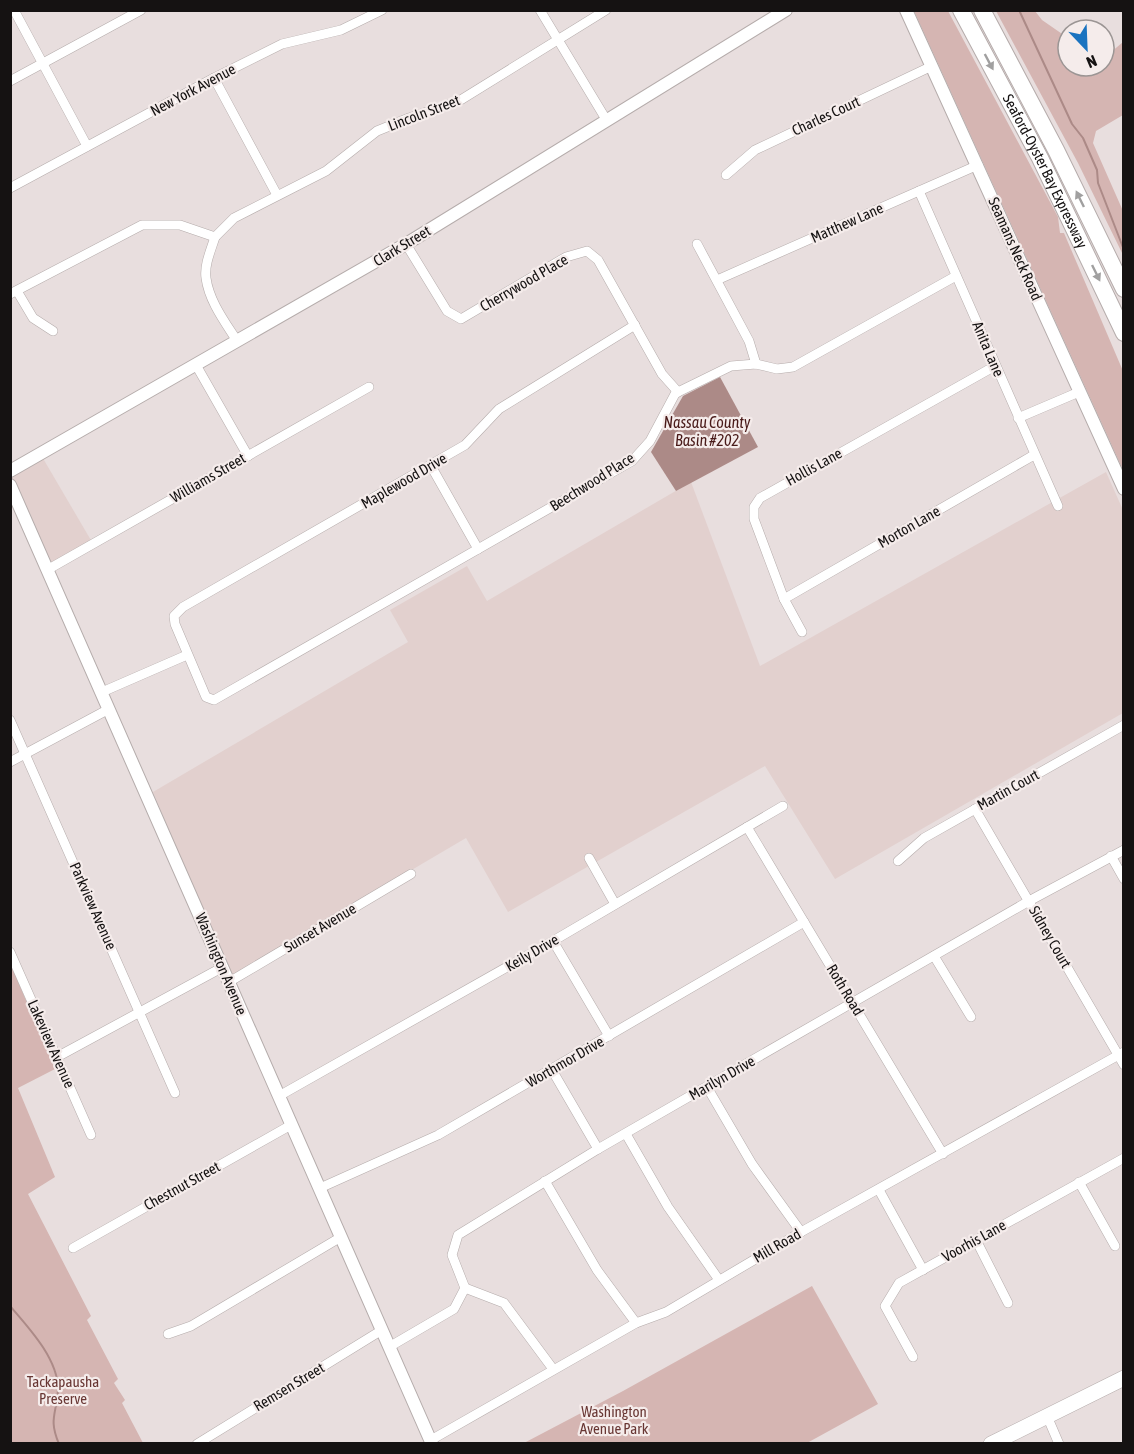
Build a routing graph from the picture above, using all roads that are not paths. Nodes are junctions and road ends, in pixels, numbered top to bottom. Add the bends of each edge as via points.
1 (14, 10) edge
2 (141, 10) edge
3 (382, 10) edge
4 (540, 10) edge
5 (606, 10) edge
6 (786, 10) edge
7 (906, 10) edge
8 (961, 10) edge
9 (982, 10) edge
10 (557, 41) junction
11 (43, 64) junction
12 (932, 66) junction
13 (214, 78) junction
14 (10, 81) edge
15 (606, 121) junction
16 (87, 146) junction
17 (978, 165) junction
18 (726, 175) dead end
19 (10, 188) edge
20 (919, 191) junction
21 (277, 195) junction
22 (215, 237) junction
23 (406, 244) junction
24 (697, 244) dead end
25 (956, 276) junction
26 (717, 280) junction
27 (1124, 290) edge
28 (14, 292) edge
29 (635, 325) junction
30 (52, 331) dead end
31 (1124, 333) edge
32 (237, 341) junction
33 (756, 364) junction
34 (196, 365) junction
35 (995, 366) junction
36 (369, 387) dead end
37 (678, 392) junction
38 (1079, 392) junction
39 (1018, 418) junction
40 (1034, 455) junction
41 (248, 456) junction
42 (431, 466) junction
43 (10, 471) edge
44 (10, 485) edge
45 (1124, 489) edge
46 (1058, 506) dead end
47 (478, 549) junction
48 (47, 570) junction
49 (784, 599) junction
50 (802, 632) dead end
51 (188, 655) junction
52 (102, 692) junction
53 (109, 709) junction
54 (10, 720) edge
55 (1124, 725) edge
56 (26, 754) junction
57 (10, 762) edge
58 (783, 806) dead end
59 (975, 809) junction
60 (747, 827) junction
61 (1124, 850) edge
62 (1112, 856) junction
63 (589, 858) dead end
64 (898, 861) dead end
65 (411, 874) dead end
66 (1124, 879) edge
67 (1029, 901) junction
68 (615, 904) junction
69 (804, 922) junction
70 (553, 941) junction
71 (10, 952) edge
72 (934, 956) junction
73 (223, 967) junction
74 (228, 982) junction
75 (852, 1003) junction
76 (140, 1012) junction
77 (971, 1017) dead end
78 (609, 1036) junction
79 (1121, 1054) edge
80 (57, 1057) junction
81 (1124, 1065) edge
82 (552, 1070) junction
83 (707, 1087) junction
84 (175, 1093) dead end
85 (279, 1096) junction
86 (291, 1125) junction
87 (626, 1134) junction
88 (91, 1135) dead end
89 (598, 1149) junction
90 (943, 1154) junction
91 (1124, 1158) edge
92 (545, 1181) junction
93 (1079, 1182) junction
94 (320, 1188) junction
95 (879, 1190) junction
96 (801, 1232) junction
97 (341, 1237) junction
98 (976, 1240) junction
99 (1115, 1246) dead end
100 (73, 1248) dead end
101 (923, 1270) junction
102 (719, 1280) junction
103 (465, 1288) junction
104 (1008, 1303) dead end
105 (636, 1323) junction
106 (382, 1330) junction
107 (168, 1334) dead end
108 (389, 1347) junction
109 (913, 1357) dead end
110 (553, 1369) junction
111 (1124, 1378) edge
112 (1047, 1416) junction
113 (431, 1442) edge
114 (197, 1443) edge
115 (990, 1443) edge
116 (1059, 1443) edge

1 - 11 street
2 - 11 street
3 - 13 street, New York Avenue via 341,30 282,44
4 - 10 street
5 - 10 street, Lincoln Street
6 - 15 street, Clark Street
7 - 12 street, Seamans Neck Road
8 -> 31 highway, Seaford-Oyster Bay Expressway via 1040,158
27 -> 9 highway, Seaford-Oyster Bay Expressway
10 - 15 street
10 - 21 street, Lincoln Street via 459,101 377,131 326,171
11 - 14 street
11 - 16 street
12 - 17 street, Seamans Neck Road
12 - 18 street, Charles Court via 755,150
13 - 16 street, New York Avenue
13 - 21 street
15 - 23 street, Clark Street
16 - 19 street, New York Avenue
17 - 20 street, Matthew Lane
17 - 38 street, Seamans Neck Road
20 - 25 street, Anita Lane
20 - 26 street, Matthew Lane
21 - 22 street, Lincoln Street via 234,218
22 - 28 street via 180,225 142,225
22 - 32 street via 206,278 214,305
23 - 29 street, Cherrywood Place via 447,311 461,320 566,257 587,251 598,260
23 - 32 street, Clark Street
24 - 26 street
25 - 33 street via 793,367 777,369
25 - 35 street, Anita Lane
26 - 33 street via 749,341
28 - 30 street via 33,318
29 - 37 street, Cherrywood Place via 662,374
29 - 42 street, Maplewood Drive via 499,409 465,445
32 - 34 street, Clark Street
33 - 37 street via 731,366
34 - 41 street
34 - 43 street, Clark Street
35 - 39 street, Anita Lane
35 - 49 street, Hollis Lane via 760,498 754,507 754,519
36 - 41 street, Williams Street
37 - 47 street, Beechwood Place via 650,441 632,461
38 - 39 street
38 - 45 street, Seamans Neck Road
39 - 40 street, Anita Lane
40 - 46 street, Anita Lane
40 - 49 street, Morton Lane
41 - 48 street, Williams Street
42 - 47 street
42 - 51 street, Maplewood Drive via 183,608 174,616
44 - 48 street, Washington Avenue
47 - 51 street, Beechwood Place via 213,699 206,697
48 - 52 street, Washington Avenue
49 - 50 street, Hollis Lane
51 - 52 street
52 - 53 street, Washington Avenue
53 - 56 street
53 - 73 street, Washington Avenue
54 - 56 street, Parkview Avenue
55 - 59 street, Martin Court
56 - 57 street
56 - 76 street, Parkview Avenue
58 - 60 street, Keily Drive
59 - 64 street, Martin Court via 924,838
59 - 67 street, Sidney Court
60 - 68 street, Keily Drive
60 - 69 street, Roth Road
61 - 62 street, Marilyn Drive
62 - 66 street
62 - 67 street, Marilyn Drive
63 - 68 street
65 - 74 street, Sunset Avenue
67 - 72 street, Marilyn Drive
67 - 79 street, Sidney Court
68 - 70 street, Keily Drive
69 - 75 street, Roth Road
69 - 78 street, Worthmor Drive
70 - 78 street
70 - 85 street, Keily Drive
71 - 80 street, Lakeview Avenue
72 - 75 street, Marilyn Drive
72 - 77 street
73 - 74 street, Washington Avenue
73 - 76 street
74 - 85 street, Washington Avenue
75 - 83 street, Marilyn Drive
75 - 90 street, Roth Road
76 - 80 street
76 - 84 street, Parkview Avenue
78 - 82 street, Worthmor Drive
79 - 81 street, Sidney Court
79 - 90 street, Mill Road
80 - 88 street, Lakeview Avenue
82 - 89 street
82 - 94 street, Worthmor Drive via 438,1135
83 - 87 street, Marilyn Drive
83 - 96 street via 752,1164
85 - 86 street, Washington Avenue
86 - 94 street, Washington Avenue
86 - 100 street, Chestnut Street
87 - 89 street, Marilyn Drive
87 - 102 street via 668,1207
89 - 92 street, Marilyn Drive
90 - 95 street, Mill Road
91 - 93 street, Voorhis Lane
92 - 103 street, Marilyn Drive via 458,1234 453,1255
92 - 105 street via 597,1270
93 - 98 street, Voorhis Lane
93 - 99 street
94 - 97 street, Washington Avenue
95 - 96 street, Mill Road
95 - 101 street
96 - 102 street, Mill Road
97 - 106 street, Washington Avenue
97 - 107 street via 191,1326
98 - 101 street, Voorhis Lane
98 - 104 street
101 - 109 street, Voorhis Lane via 899,1284 885,1306
102 - 105 street, Mill Road via 666,1311
103 - 108 street via 454,1310
103 - 110 street via 504,1303
105 - 110 street, Mill Road
106 - 108 street, Washington Avenue
106 - 114 street, Remsen Street
108 - 113 street, Washington Avenue
110 - 113 street, Mill Road
111 - 112 main road
112 - 115 main road
112 - 116 street

